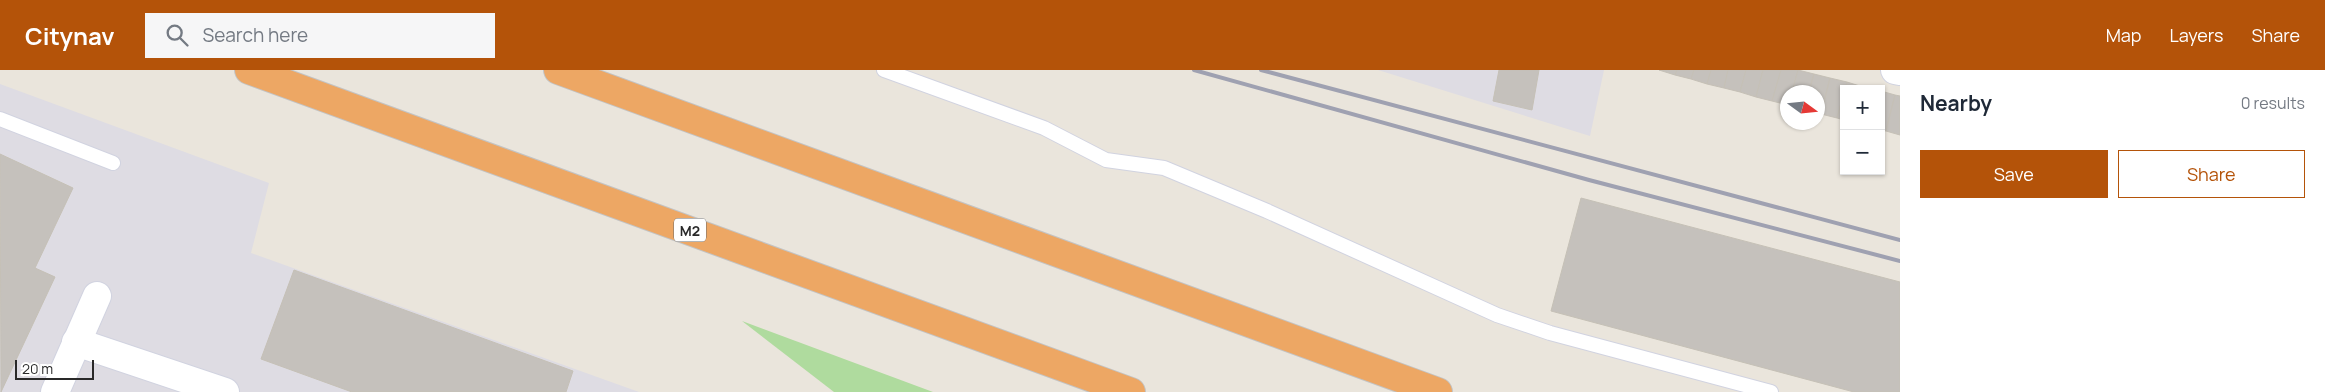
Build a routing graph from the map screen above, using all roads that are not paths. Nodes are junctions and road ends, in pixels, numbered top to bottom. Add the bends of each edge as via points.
1 (249, 70) edge
2 (558, 70) edge
3 (884, 70) edge
4 (1895, 70) edge
5 (1900, 71) edge
6 (0, 119) edge
7 (113, 163) dead end
8 (97, 296) dead end
9 (76, 342) junction
10 (55, 392) edge
11 (225, 392) edge
12 (1131, 392) edge
13 (1438, 392) edge
14 (1771, 392) edge

1 - 12 highway, M2
2 - 13 highway
3 - 14 lane via 1044,128 1106,160 1164,168 1497,315 1550,333
4 - 5 street
6 - 7 lane
8 - 9 street
9 - 10 street
9 - 11 street

